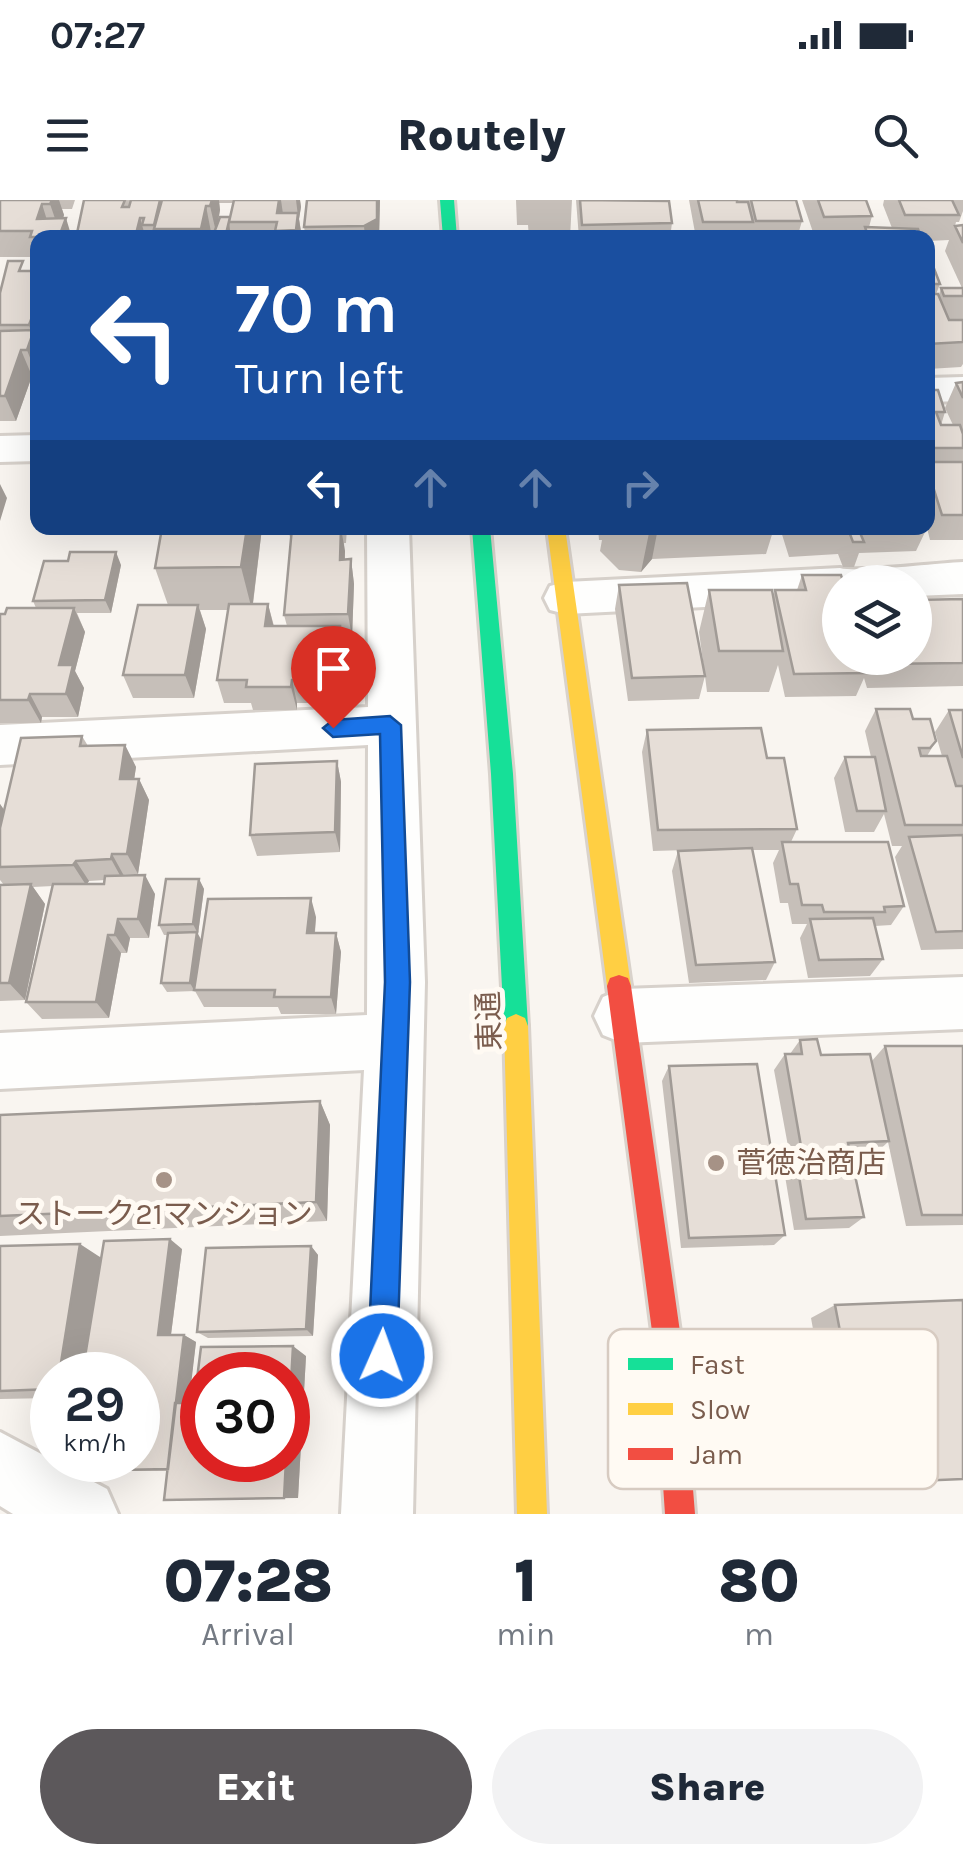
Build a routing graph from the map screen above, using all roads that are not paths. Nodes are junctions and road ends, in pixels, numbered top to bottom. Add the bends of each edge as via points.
1 (448, 200) edge
2 (450, 230) edge
3 (963, 389) edge
4 (935, 390) edge
5 (30, 448) edge
6 (0, 449) edge
7 (388, 535) edge
8 (482, 535) edge
9 (557, 535) edge
10 (963, 578) edge
11 (932, 579) edge
12 (822, 585) edge
13 (566, 598) junction
14 (390, 725) junction
15 (0, 744) edge
16 (963, 1003) edge
17 (623, 1016) junction
18 (392, 1041) junction
19 (0, 1061) edge
20 (666, 1329) edge
21 (0, 1467) edge
22 (678, 1489) edge
23 (82, 1514) edge
24 (377, 1514) edge
25 (532, 1514) edge
26 (680, 1514) edge

1 - 2 street
3 - 4 street
5 - 6 street
7 - 14 street
8 - 25 street, 東通 via 502,720 517,976
9 - 13 street
10 - 11 street
12 - 13 street
13 - 17 street
14 - 15 street
14 - 18 street via 398,982
16 - 17 street
17 - 20 street
18 - 19 street
18 - 24 street
21 - 23 street
22 - 26 street

